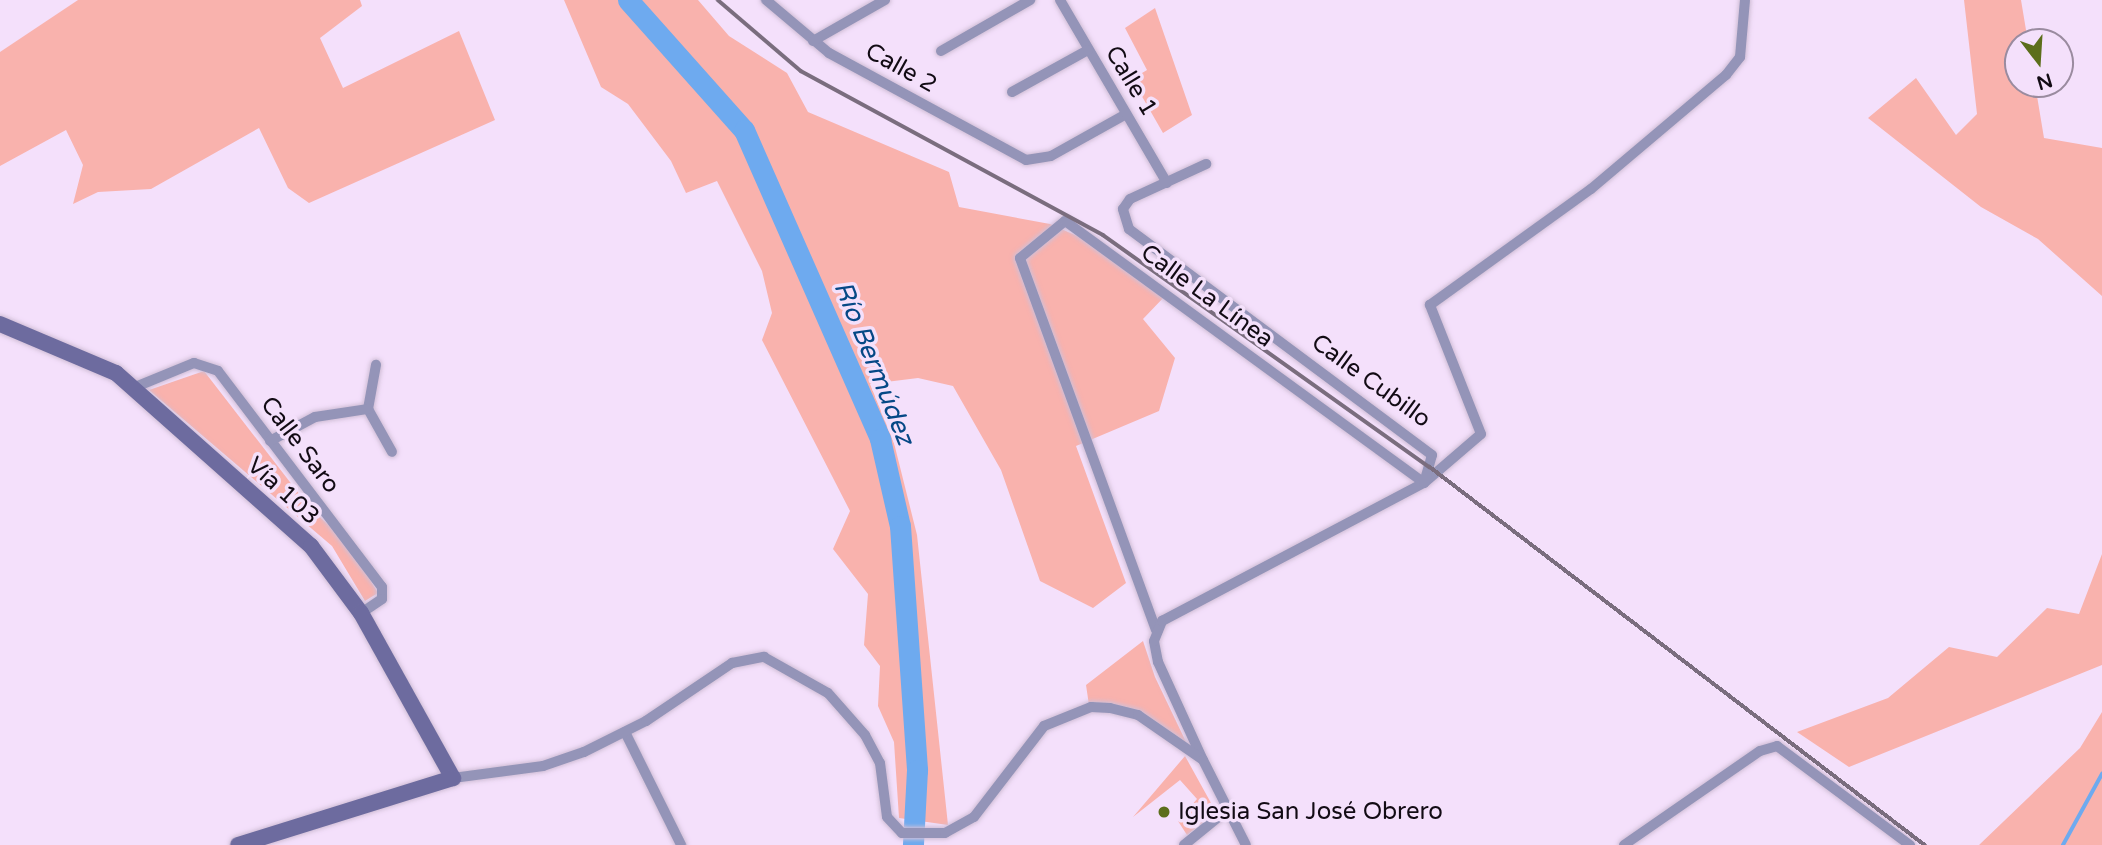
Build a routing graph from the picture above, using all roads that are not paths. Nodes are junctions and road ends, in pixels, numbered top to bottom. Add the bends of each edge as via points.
1 (766, 0) edge
2 (885, 0) edge
3 (1030, 0) edge
4 (1060, 0) edge
5 (1745, 0) edge
6 (813, 41) junction
7 (1088, 50) junction
8 (941, 51) dead end
9 (1012, 92) dead end
10 (1126, 114) junction
11 (1206, 164) dead end
12 (1167, 183) junction
13 (0, 324) edge
14 (376, 365) dead end
15 (133, 388) junction
16 (368, 409) junction
17 (270, 441) junction
18 (392, 452) dead end
19 (1424, 483) junction
20 (361, 613) junction
21 (1156, 630) junction
22 (625, 733) junction
23 (1203, 760) junction
24 (453, 778) junction
25 (1227, 810) junction
26 (243, 844) edge
27 (681, 845) edge
28 (1184, 845) edge
29 (1246, 845) edge
30 (1624, 845) edge
31 (1910, 845) edge

1 - 6 street, Calle 2
2 - 6 street
3 - 8 street
4 - 7 street, Calle 1
5 - 19 street via 1740,57 1726,75 1591,189 1430,305 1481,434
6 - 10 street, Calle 2 via 1026,160 1051,156
7 - 9 street
7 - 10 street, Calle 1
10 - 12 street, Calle 1
11 - 12 street, Calle Cubillo
12 - 19 street, Calle Cubillo via 1130,199 1123,209 1129,229 1429,450
13 - 15 main road, Vía 103 via 96,362
14 - 16 street
15 - 17 street, Calle Saro via 194,363 210,365
15 - 20 main road, Vía 103 via 311,546
16 - 17 street via 315,417
16 - 18 street
17 - 20 street, Calle Saro via 382,587 382,599
19 - 21 street via 1169,615
19 - 21 street, Calle La Línea via 1065,220 1020,258
20 - 24 main road, Vía 103
21 - 23 street via 1163,673
22 - 23 street via 732,663 764,657 781,662 828,692 865,735 880,763 887,817 902,833 945,833 994,798 1044,726 1091,707 1138,715
22 - 24 street via 543,766
22 - 27 street
23 - 25 street
24 - 26 main road
25 - 28 street
25 - 29 street
30 - 31 street via 1760,751 1777,746

